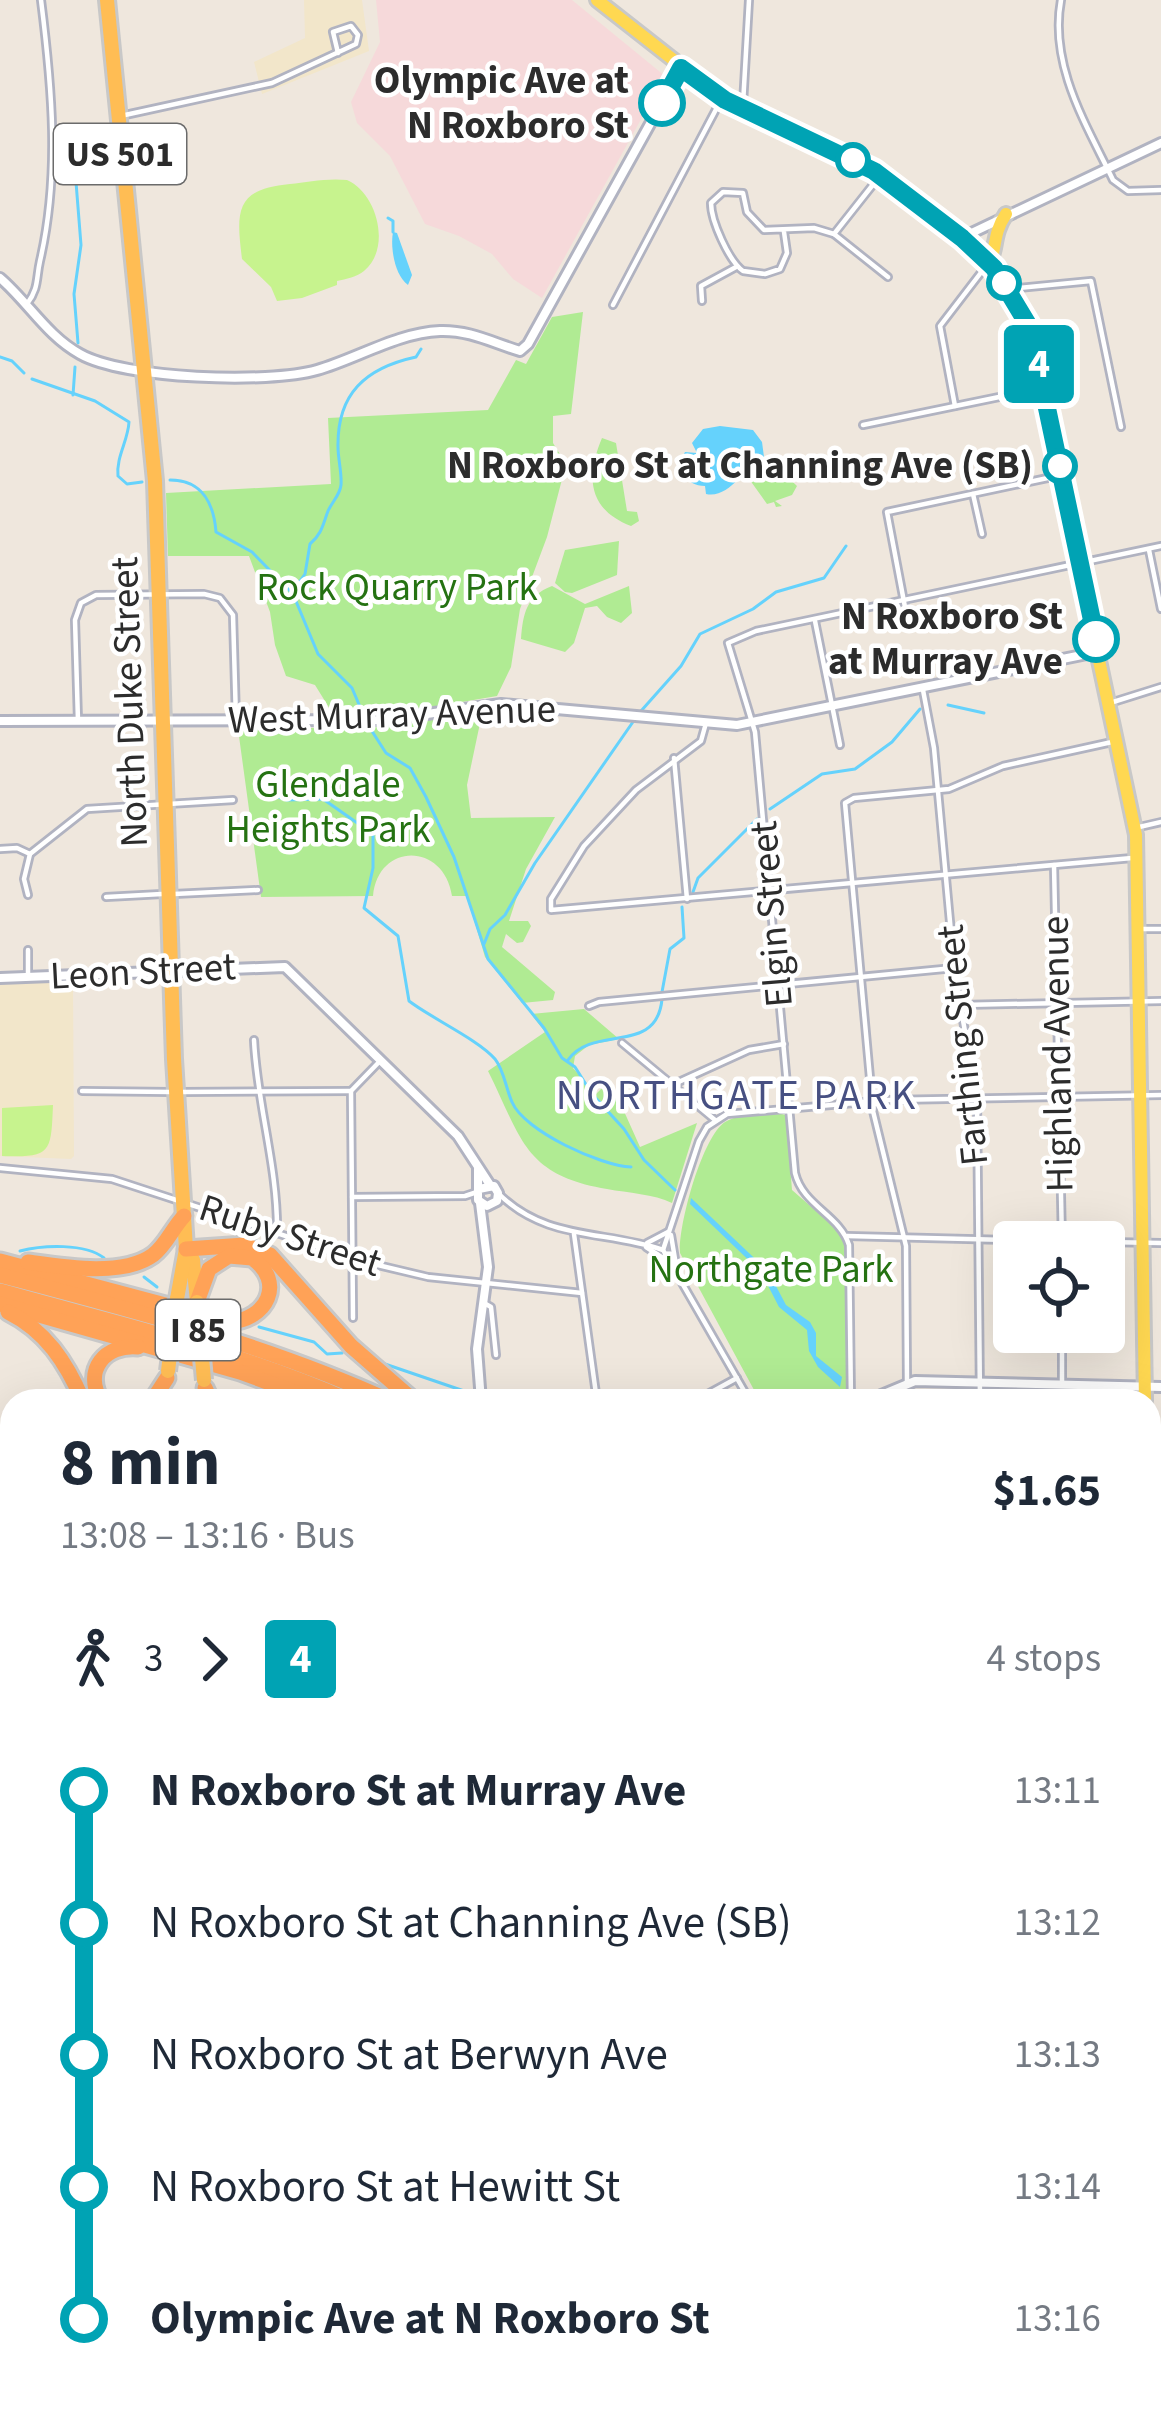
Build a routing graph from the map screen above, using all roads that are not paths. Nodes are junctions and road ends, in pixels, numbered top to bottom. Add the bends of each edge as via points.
1 (41, 0) edge
2 (106, 0) edge
3 (597, 0) edge
4 (749, 0) edge
5 (1061, 0) edge
6 (338, 52) junction
7 (681, 68) junction
8 (722, 98) junction
9 (743, 110) junction
10 (116, 117) junction
11 (1161, 143) edge
12 (1108, 168) junction
13 (880, 175) junction
14 (1161, 190) edge
15 (1006, 214) junction
16 (784, 232) junction
17 (834, 234) junction
18 (962, 238) junction
19 (989, 262) junction
20 (736, 266) junction
21 (0, 278) edge
22 (888, 278) dead end
23 (1009, 289) junction
24 (702, 301) dead end
25 (27, 304) junction
26 (613, 305) dead end
27 (144, 373) junction
28 (1044, 388) junction
29 (955, 406) junction
30 (863, 425) dead end
31 (1121, 427) dead end
32 (1062, 475) junction
33 (974, 494) junction
34 (982, 534) dead end
35 (1161, 546) edge
36 (1149, 549) junction
37 (1081, 564) junction
38 (159, 594) junction
39 (904, 601) junction
40 (1161, 609) edge
41 (814, 619) junction
42 (908, 623) dead end
43 (1099, 651) junction
44 (1161, 687) edge
45 (923, 690) junction
46 (1110, 703) junction
47 (835, 708) junction
48 (236, 720) junction
49 (0, 721) edge
50 (78, 721) junction
51 (164, 721) junction
52 (706, 723) junction
53 (753, 724) junction
54 (1118, 741) junction
55 (840, 745) dead end
56 (674, 758) junction
57 (938, 790) junction
58 (232, 800) dead end
59 (166, 803) junction
60 (1161, 822) edge
61 (1135, 828) junction
62 (0, 848) edge
63 (30, 854) junction
64 (1137, 857) junction
65 (1054, 865) junction
66 (946, 875) junction
67 (851, 884) junction
68 (258, 890) dead end
69 (770, 891) junction
70 (169, 894) junction
71 (28, 896) dead end
72 (106, 897) dead end
73 (687, 899) junction
74 (1139, 929) junction
75 (1161, 929) edge
76 (28, 950) dead end
77 (954, 968) junction
78 (172, 971) junction
79 (860, 976) junction
80 (28, 977) junction
81 (0, 978) edge
82 (778, 984) junction
83 (1140, 1001) junction
84 (1161, 1001) edge
85 (1059, 1004) junction
86 (961, 1005) junction
87 (589, 1006) dead end
88 (254, 1040) dead end
89 (622, 1043) dead end
90 (784, 1044) junction
91 (380, 1061) junction
92 (672, 1085) junction
93 (82, 1091) dead end
94 (351, 1091) junction
95 (176, 1092) junction
96 (262, 1092) junction
97 (1161, 1095) edge
98 (1141, 1096) junction
99 (1060, 1097) junction
100 (977, 1098) junction
101 (872, 1100) junction
102 (789, 1107) junction
103 (715, 1120) junction
104 (0, 1168) edge
105 (478, 1168) junction
106 (490, 1185) junction
107 (479, 1196) junction
108 (352, 1197) junction
109 (495, 1200) junction
110 (183, 1209) junction
111 (1062, 1221) edge
112 (483, 1222) junction
113 (671, 1229) junction
114 (277, 1233) junction
115 (574, 1234) junction
116 (847, 1236) junction
117 (905, 1238) junction
118 (978, 1239) junction
119 (993, 1240) edge
120 (1125, 1243) edge
121 (1143, 1243) junction
122 (1161, 1243) edge
123 (641, 1244) junction
124 (186, 1250) junction
125 (663, 1250) junction
126 (352, 1258) junction
127 (0, 1259) edge
128 (677, 1268) junction
129 (0, 1275) edge
130 (487, 1286) junction
131 (0, 1291) edge
132 (582, 1293) junction
133 (197, 1301) junction
134 (484, 1303) junction
135 (0, 1306) edge
136 (353, 1318) dead end
137 (151, 1347) junction
138 (1062, 1353) edge
139 (496, 1355) dead end
140 (222, 1368) junction
141 (168, 1375) junction
142 (737, 1378) junction
143 (907, 1382) junction
144 (980, 1383) junction
145 (1062, 1384) junction
146 (77, 1389) edge
147 (97, 1389) edge
148 (159, 1389) edge
149 (166, 1389) edge
150 (206, 1389) edge
151 (267, 1389) edge
152 (284, 1389) edge
153 (323, 1389) edge
154 (363, 1389) edge
155 (400, 1389) edge
156 (480, 1389) edge
157 (596, 1389) edge
158 (717, 1389) edge
159 (743, 1389) edge
160 (851, 1389) edge
161 (892, 1389) edge
162 (980, 1389) edge
163 (1104, 1389) edge
164 (1145, 1389) edge

1 - 25 street via 52,88 50,212 39,285
2 - 10 highway, North Duke Street / US 501
3 - 7 main road
4 - 9 street
5 - 12 street via 1063,66
6 - 6 street via 357,43 351,26 333,32
6 - 10 street via 259,87
7 - 8 main road
7 - 27 street via 520,351 439,331 300,374
8 - 9 main road
8 - 26 street
9 - 13 main road
10 - 27 highway, North Duke Street / US 501
11 - 12 street
12 - 14 street via 1125,190
12 - 15 street
13 - 17 street
13 - 18 main road
15 - 18 street
15 - 19 main road
16 - 17 street
16 - 20 street via 780,268 754,274
16 - 20 street via 752,220 743,193 723,192 710,210
17 - 22 street
18 - 19 main road
19 - 23 main road
19 - 29 street via 943,321
20 - 24 street via 700,286
21 - 25 street
23 - 28 main road via 1030,328
23 - 31 street via 1091,281
25 - 27 street via 83,356
27 - 38 highway, North Duke Street / US 501
28 - 29 street
28 - 32 main road
29 - 30 street
32 - 33 street
32 - 37 main road
33 - 34 street
33 - 39 street via 887,512
35 - 36 street
36 - 37 street
36 - 40 street
37 - 39 street
37 - 43 main road
38 - 48 street via 212,594 228,605
38 - 50 street via 96,595 79,606
38 - 51 highway, North Duke Street / US 501
39 - 41 street
39 - 42 street
41 - 47 street
41 - 53 street, Elgin Street via 728,643
43 - 45 street, West Murray Avenue
43 - 46 main road
44 - 46 street
45 - 47 street, West Murray Avenue
45 - 57 street, Farthing Street
46 - 54 main road
47 - 53 street, West Murray Avenue
47 - 55 street
48 - 51 street, West Murray Avenue
48 - 52 street, West Murray Avenue via 389,720 501,704
49 - 50 street, West Murray Avenue
50 - 51 street, West Murray Avenue
51 - 59 highway, North Duke Street / US 501
52 - 53 street, West Murray Avenue
52 - 56 street via 701,741
53 - 69 street, Elgin Street
54 - 57 street via 1003,766
54 - 61 main road
56 - 73 street
56 - 73 street via 584,846 551,910
57 - 66 street, Farthing Street
57 - 67 street via 850,798
58 - 59 street
59 - 63 street via 92,807
59 - 70 highway, North Duke Street / US 501
60 - 61 street
61 - 64 main road
62 - 63 street
63 - 71 street
64 - 65 street
64 - 74 main road
65 - 66 street
65 - 85 street, Highland Avenue
66 - 67 street
66 - 77 street, Farthing Street
67 - 69 street
67 - 79 street
68 - 70 street
69 - 73 street
69 - 82 street, Elgin Street
70 - 72 street
70 - 78 highway, North Duke Street / US 501
74 - 75 street
74 - 83 main road
76 - 80 street
77 - 79 street
77 - 86 street, Farthing Street
78 - 80 street, Leon Street
78 - 91 street, Leon Street via 286,968
78 - 95 highway, North Duke Street / US 501
79 - 82 street
79 - 101 street
80 - 81 street, Leon Street
82 - 87 street
82 - 90 street, Elgin Street
83 - 84 street
83 - 85 street
83 - 98 main road
85 - 86 street
85 - 99 street, Highland Avenue
86 - 100 street, Farthing Street
88 - 96 street
89 - 92 street
90 - 92 street via 749,1050
90 - 102 street, Elgin Street
91 - 94 street
91 - 105 street via 458,1136
92 - 103 street
93 - 95 street
94 - 96 street
94 - 108 street
95 - 96 street
95 - 110 highway, North Duke Street / US 501
96 - 114 street
97 - 98 street
98 - 99 street
98 - 121 main road
99 - 100 street
99 - 111 street, Highland Avenue
100 - 101 street
100 - 118 street, Farthing Street
101 - 102 street
101 - 117 street
102 - 103 street
102 - 116 street, Elgin Street via 799,1188
103 - 113 street via 699,1141
104 - 110 street, Ruby Street via 101,1176
105 - 106 street
105 - 107 street
106 - 107 street
106 - 109 street
107 - 108 street
107 - 109 street
107 - 112 street
108 - 126 street
109 - 112 street
109 - 115 street
110 - 114 street, Ruby Street
110 - 124 highway, North Duke Street / US 501
110 - 127 highway via 158,1252 133,1264
112 - 130 street
113 - 123 street
113 - 125 street
113 - 128 street
114 - 126 street, Ruby Street
115 - 123 street
115 - 132 street
116 - 117 street
116 - 160 street
117 - 118 street
117 - 143 street
118 - 119 street
118 - 144 street, Farthing Street
120 - 121 street
121 - 122 street
121 - 164 main road
123 - 125 street
123 - 128 street
124 - 133 highway, North Duke Street / US 501
124 - 141 highway, US 501, bridge
124 - 155 highway via 244,1246 270,1255 340,1336
125 - 128 street
126 - 130 street, Ruby Street
126 - 136 street
127 - 133 highway via 230,1322 263,1309 268,1275 252,1258 229,1256 209,1269
128 - 142 street
129 - 154 highway, I 85 via 243,1343
130 - 132 street, Ruby Street
130 - 134 street
131 - 153 highway, I 85
132 - 157 street
133 - 150 highway, North Duke Street / US 501, bridge
134 - 139 street
134 - 156 street
135 - 137 highway
135 - 146 highway via 46,1339
137 - 140 highway
137 - 147 highway via 118,1347 101,1359
138 - 145 street
140 - 151 highway
140 - 152 highway
141 - 148 highway
141 - 149 main road
142 - 158 street
142 - 159 street
143 - 144 street
143 - 161 street
144 - 145 street
144 - 162 street, Farthing Street
145 - 163 street

